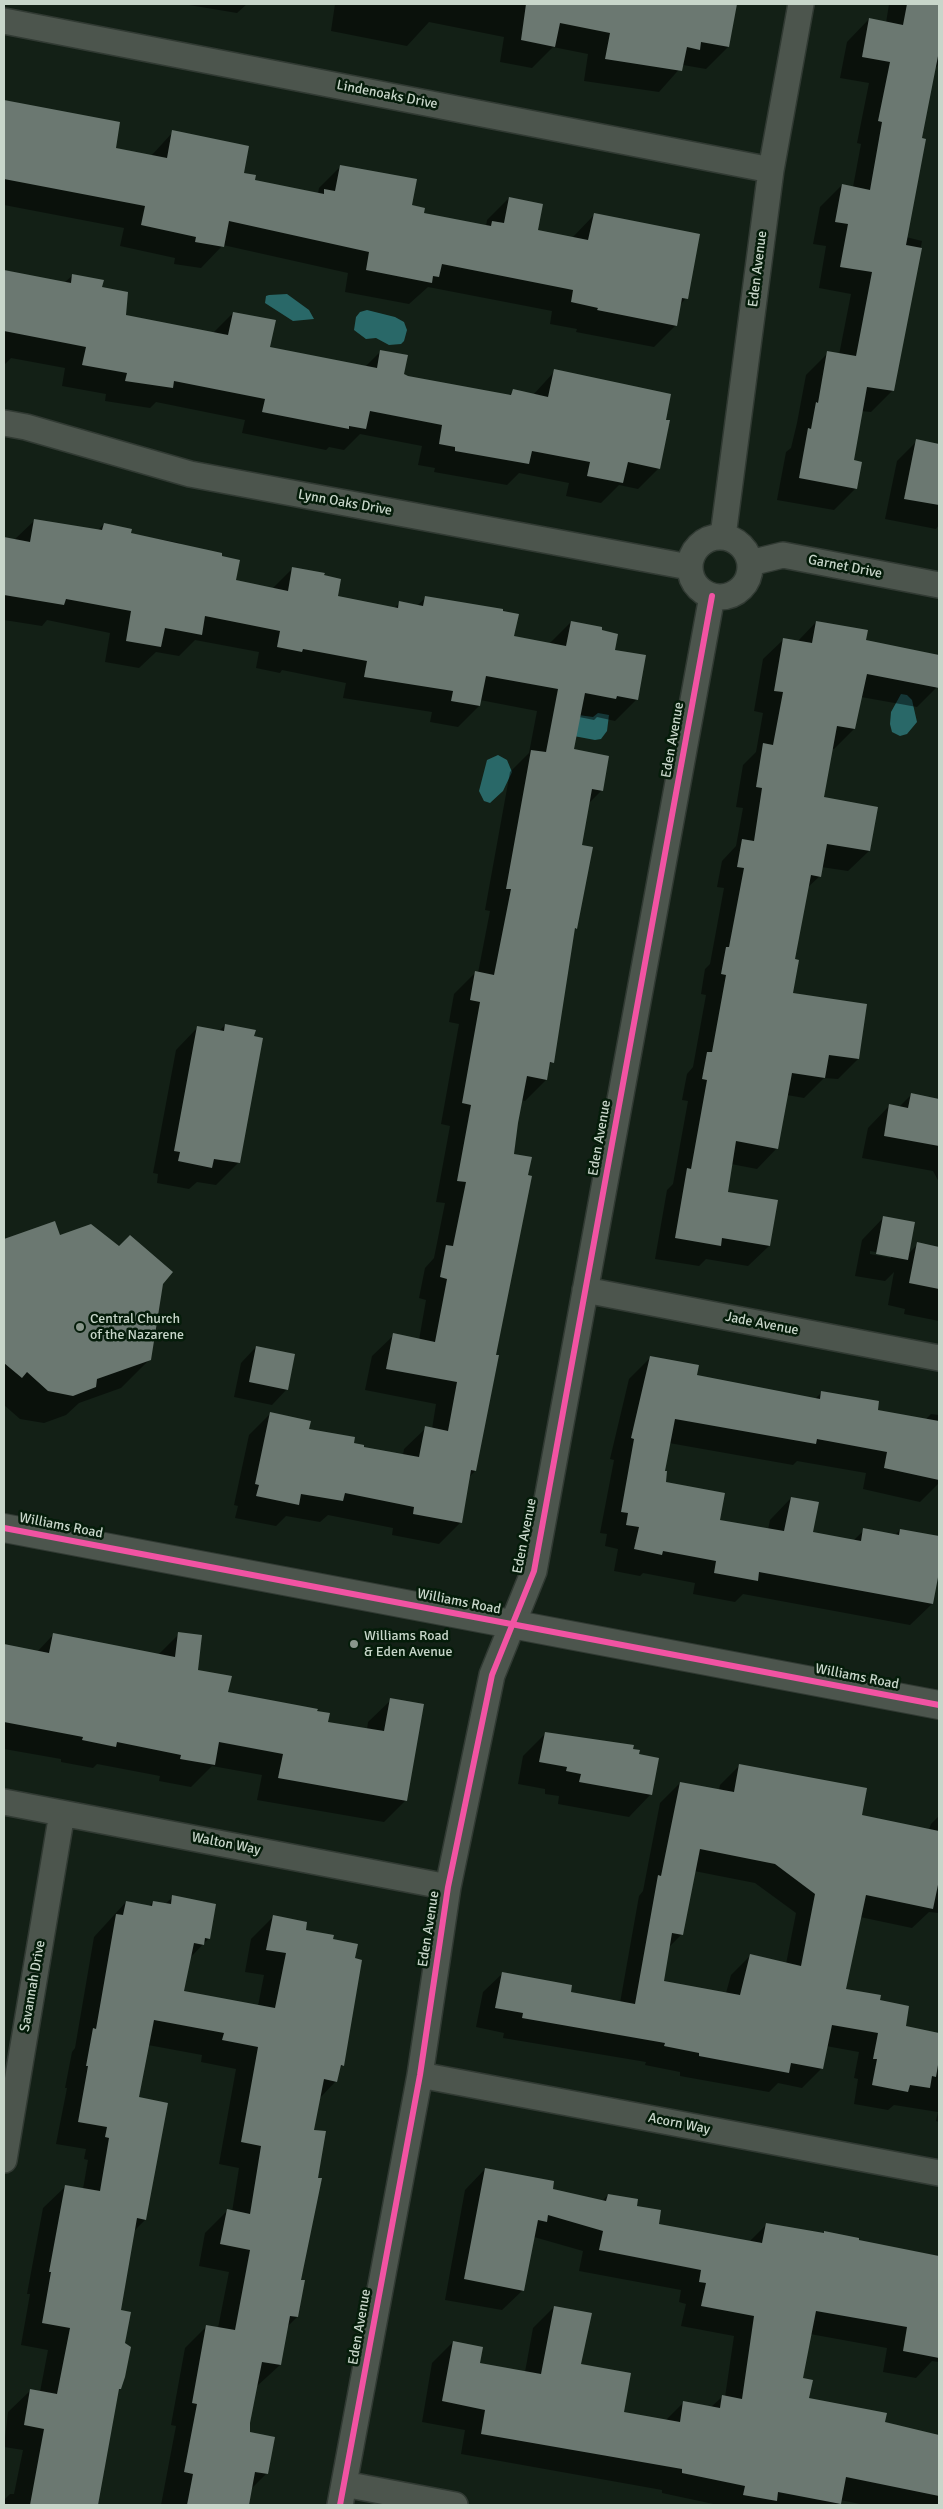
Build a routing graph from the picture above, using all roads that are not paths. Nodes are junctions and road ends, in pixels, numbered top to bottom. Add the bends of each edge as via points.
1 (801, 4) edge
2 (4, 22) edge
3 (771, 170) junction
4 (4, 423) edge
5 (724, 536) junction
6 (750, 563) junction
7 (689, 567) junction
8 (939, 585) edge
9 (712, 596) junction
10 (584, 1290) junction
11 (939, 1358) edge
12 (4, 1528) edge
13 (512, 1625) junction
14 (939, 1705) edge
15 (4, 1802) edge
16 (62, 1813) junction
17 (448, 1887) junction
18 (420, 2075) junction
19 (4, 2160) edge
20 (939, 2173) edge
21 (342, 2495) edge
22 (455, 2505) edge

1 - 3 street, Eden Avenue
2 - 3 street, Lindenoaks Drive
3 - 5 street, Eden Avenue
4 - 7 street, Lynn Oaks Drive via 190,474
5 - 6 street via 741,545
5 - 7 street via 713,537 696,547
6 - 8 street, Garnet Drive via 783,555
6 - 9 street via 748,577 740,589 722,597
7 - 9 street via 696,586
9 - 10 street, Eden Avenue
10 - 11 street, Jade Avenue
10 - 13 street, Eden Avenue via 534,1571
12 - 13 street, Williams Road
13 - 14 street, Williams Road
13 - 17 street, Eden Avenue via 492,1675
15 - 16 street, Walton Way
16 - 17 street, Walton Way
16 - 19 street, Savannah Drive
17 - 18 street, Eden Avenue
18 - 20 street, Acorn Way
18 - 21 street, Eden Avenue
21 - 22 street

